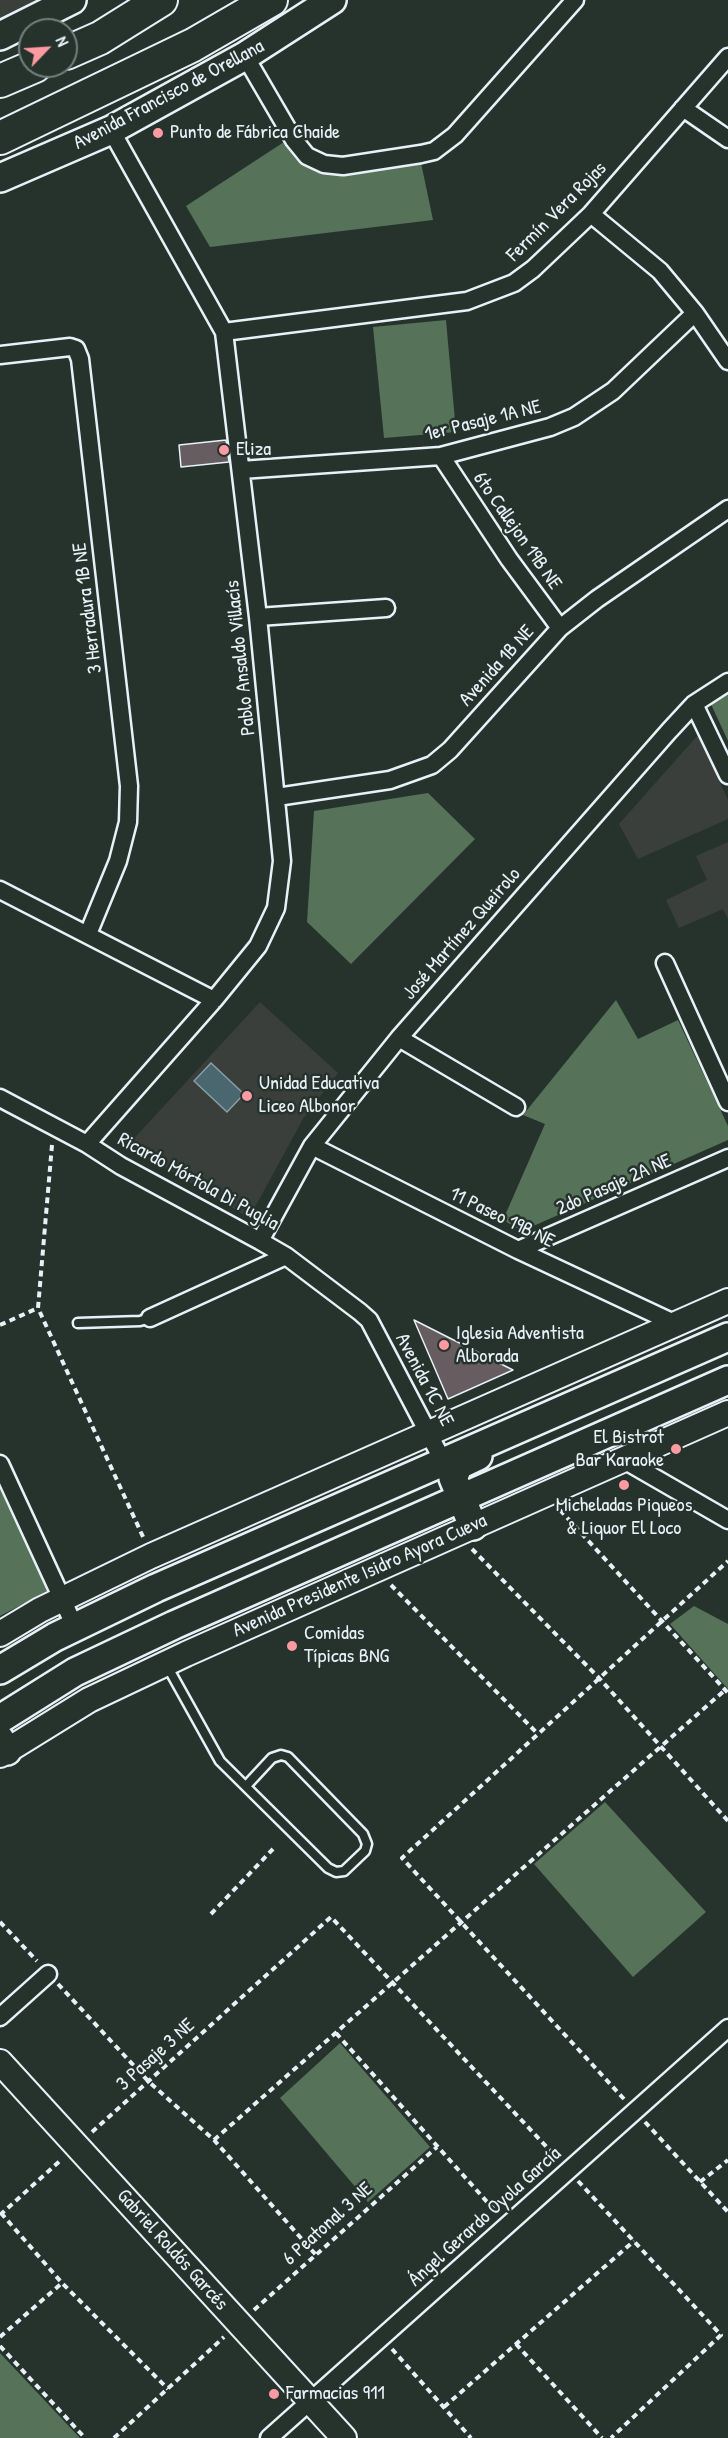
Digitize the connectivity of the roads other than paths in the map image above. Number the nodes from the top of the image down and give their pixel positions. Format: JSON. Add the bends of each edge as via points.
{"nodes":[{"id":1,"x":72,"y":0,"type":"edge"},
{"id":2,"x":161,"y":0,"type":"edge"},
{"id":3,"x":271,"y":0,"type":"edge"},
{"id":4,"x":332,"y":0,"type":"edge"},
{"id":5,"x":575,"y":0,"type":"edge"},
{"id":6,"x":0,"y":36,"type":"edge"},
{"id":7,"x":78,"y":48,"type":"edge"},
{"id":8,"x":245,"y":56,"type":"junction"},
{"id":9,"x":728,"y":57,"type":"edge"},
{"id":10,"x":18,"y":73,"type":"edge"},
{"id":11,"x":0,"y":81,"type":"edge"},
{"id":12,"x":683,"y":108,"type":"junction"},
{"id":13,"x":111,"y":130,"type":"junction"},
{"id":14,"x":0,"y":138,"type":"edge"},
{"id":15,"x":728,"y":139,"type":"edge"},
{"id":16,"x":0,"y":178,"type":"edge"},
{"id":17,"x":591,"y":214,"type":"junction"},
{"id":18,"x":695,"y":313,"type":"junction"},
{"id":19,"x":224,"y":332,"type":"junction"},
{"id":20,"x":0,"y":355,"type":"edge"},
{"id":21,"x":728,"y":361,"type":"edge"},
{"id":22,"x":441,"y":456,"type":"junction"},
{"id":23,"x":241,"y":470,"type":"junction"},
{"id":24,"x":728,"y":509,"type":"edge"},
{"id":25,"x":386,"y":608,"type":"dead end"},
{"id":26,"x":258,"y":617,"type":"junction"},
{"id":27,"x":560,"y":628,"type":"junction"},
{"id":28,"x":728,"y":682,"type":"edge"},
{"id":29,"x":694,"y":704,"type":"junction"},
{"id":30,"x":728,"y":775,"type":"edge"},
{"id":31,"x":277,"y":797,"type":"junction"},
{"id":32,"x":0,"y":890,"type":"edge"},
{"id":33,"x":88,"y":934,"type":"junction"},
{"id":34,"x":665,"y":963,"type":"dead end"},
{"id":35,"x":214,"y":1000,"type":"junction"},
{"id":36,"x":399,"y":1038,"type":"junction"},
{"id":37,"x":0,"y":1098,"type":"edge"},
{"id":38,"x":728,"y":1102,"type":"edge"},
{"id":39,"x":516,"y":1107,"type":"dead end"},
{"id":40,"x":87,"y":1144,"type":"junction"},
{"id":41,"x":312,"y":1146,"type":"junction"},
{"id":42,"x":728,"y":1158,"type":"edge"},
{"id":43,"x":260,"y":1241,"type":"junction"},
{"id":44,"x":518,"y":1250,"type":"junction"},
{"id":45,"x":286,"y":1256,"type":"junction"},
{"id":46,"x":728,"y":1301,"type":"edge"},
{"id":47,"x":366,"y":1317,"type":"joint"},
{"id":48,"x":150,"y":1318,"type":"joint"},
{"id":49,"x":78,"y":1323,"type":"dead end"},
{"id":50,"x":676,"y":1324,"type":"junction"},
{"id":51,"x":728,"y":1337,"type":"edge"},
{"id":52,"x":728,"y":1380,"type":"edge"},
{"id":53,"x":728,"y":1413,"type":"edge"},
{"id":54,"x":429,"y":1433,"type":"junction"},
{"id":55,"x":514,"y":1433,"type":"junction"},
{"id":56,"x":624,"y":1460,"type":"junction"},
{"id":57,"x":444,"y":1463,"type":"junction"},
{"id":58,"x":0,"y":1464,"type":"edge"},
{"id":59,"x":460,"y":1498,"type":"junction"},
{"id":60,"x":728,"y":1520,"type":"edge"},
{"id":61,"x":465,"y":1530,"type":"junction"},
{"id":62,"x":61,"y":1600,"type":"junction"},
{"id":63,"x":75,"y":1627,"type":"junction"},
{"id":64,"x":0,"y":1635,"type":"edge"},
{"id":65,"x":166,"y":1663,"type":"junction"},
{"id":66,"x":0,"y":1671,"type":"edge"},
{"id":67,"x":0,"y":1719,"type":"edge"},
{"id":68,"x":2,"y":1748,"type":"edge"},
{"id":69,"x":246,"y":1786,"type":"junction"},
{"id":70,"x":48,"y":1974,"type":"road end"},
{"id":71,"x":0,"y":2017,"type":"edge"},
{"id":72,"x":728,"y":2028,"type":"edge"},
{"id":73,"x":0,"y":2062,"type":"edge"},
{"id":74,"x":310,"y":2401,"type":"junction"},
{"id":75,"x":269,"y":2438,"type":"edge"},
{"id":76,"x":344,"y":2438,"type":"edge"}],
"edges":[{"from":1,"to":6,"type":"main road"},
{"from":2,"to":7,"type":"highway"},
{"from":3,"to":14,"type":"highway","name":"Avenida Francisco de Orellana","via":[[193,45]]},
{"from":4,"to":8,"type":"main road","name":"Avenida Francisco de Orellana"},
{"from":5,"to":8,"type":"street","via":[[455,135],[434,151],[421,154],[343,166],[324,164],[307,156]]},
{"from":8,"to":13,"type":"main road","name":"Avenida Francisco de Orellana"},
{"from":9,"to":12,"type":"street","name":"Fermín Vera Rojas"},
{"from":10,"to":11,"type":"highway"},
{"from":12,"to":15,"type":"street"},
{"from":12,"to":17,"type":"street","name":"Fermín Vera Rojas"},
{"from":13,"to":16,"type":"main road","name":"Avenida Francisco de Orellana"},
{"from":13,"to":19,"type":"street","name":"Pablo Ansaldo Villacís"},
{"from":17,"to":18,"type":"street","via":[[660,271]]},
{"from":17,"to":19,"type":"street","name":"Fermín Vera Rojas","via":[[533,269],[490,294],[467,301]]},
{"from":18,"to":21,"type":"street"},
{"from":18,"to":22,"type":"street","name":"1er Pasaje 1A NE","via":[[612,391],[574,417]]},
{"from":19,"to":23,"type":"street","name":"Pablo Ansaldo Villacís"},
{"from":20,"to":33,"type":"street","name":"3 Herradura 1B NE","via":[[70,347],[76,349],[80,359],[129,786],[128,822],[118,861]]},
{"from":22,"to":23,"type":"street","name":"1er Pasaje 1A NE"},
{"from":22,"to":27,"type":"street","name":"6to Callejon 19B NE"},
{"from":23,"to":26,"type":"street","name":"Pablo Ansaldo Villacís"},
{"from":24,"to":27,"type":"street","name":"Avenida 1B NE"},
{"from":25,"to":26,"type":"street"},
{"from":26,"to":31,"type":"street","name":"Pablo Ansaldo Villacís"},
{"from":27,"to":31,"type":"street","name":"Avenida 1B NE","via":[[432,765],[390,780]]},
{"from":28,"to":29,"type":"street","name":"José Martínez Queirolo"},
{"from":29,"to":30,"type":"street"},
{"from":29,"to":36,"type":"street","name":"José Martínez Queirolo"},
{"from":31,"to":35,"type":"street","name":"Pablo Ansaldo Villacís","via":[[282,861],[276,908],[258,946]]},
{"from":32,"to":33,"type":"street"},
{"from":33,"to":35,"type":"street"},
{"from":34,"to":38,"type":"street"},
{"from":35,"to":40,"type":"street","name":"Pablo Ansaldo Villacís"},
{"from":36,"to":39,"type":"street"},
{"from":36,"to":41,"type":"street","name":"José Martínez Queirolo"},
{"from":37,"to":40,"type":"street","name":"Ricardo Mórtola Di Puglia"},
{"from":40,"to":43,"type":"street","name":"Ricardo Mórtola Di Puglia"},
{"from":41,"to":43,"type":"street","name":"José Martínez Queirolo"},
{"from":41,"to":44,"type":"street","name":"11 Paseo 19B NE"},
{"from":42,"to":44,"type":"street","name":"2do Pasaje 2A NE"},
{"from":43,"to":45,"type":"street","name":"Ricardo Mórtola Di Puglia"},
{"from":44,"to":50,"type":"street","name":"11 Paseo 19B NE"},
{"from":45,"to":47,"type":"street","name":"Ricardo Mórtola Di Puglia"},
{"from":45,"to":48,"type":"street"},
{"from":46,"to":50,"type":"main road"},
{"from":47,"to":54,"type":"street","name":"Avenida 1C NE"},
{"from":48,"to":49,"type":"lane","via":[[140,1322]]},
{"from":50,"to":54,"type":"main road"},
{"from":51,"to":55,"type":"main road"},
{"from":52,"to":59,"type":"main road","name":"Avenida Presidente Isidro Ayora Cueva"},
{"from":53,"to":56,"type":"main road","name":"Avenida Presidente Isidro Ayora Cueva"},
{"from":54,"to":57,"type":"street","name":"Avenida 1C NE"},
{"from":54,"to":62,"type":"main road"},
{"from":55,"to":57,"type":"main road"},
{"from":55,"to":59,"type":"main road","via":[[504,1443],[459,1465],[453,1478]]},
{"from":56,"to":60,"type":"street"},
{"from":56,"to":61,"type":"main road","name":"Avenida Presidente Isidro Ayora Cueva"},
{"from":57,"to":63,"type":"main road"},
{"from":58,"to":62,"type":"street"},
{"from":59,"to":61,"type":"main road"},
{"from":59,"to":67,"type":"main road","name":"Avenida Presidente Isidro Ayora Cueva","via":[[75,1672]]},
{"from":61,"to":65,"type":"main road","name":"Avenida Presidente Isidro Ayora Cueva"},
{"from":62,"to":63,"type":"street"},
{"from":62,"to":64,"type":"main road"},
{"from":63,"to":66,"type":"main road"},
{"from":65,"to":68,"type":"main road","name":"Avenida Presidente Isidro Ayora Cueva"},
{"from":65,"to":69,"type":"lane","via":[[220,1761]]},
{"from":69,"to":69,"type":"lane","via":[[272,1758],[288,1757],[363,1834],[365,1851],[344,1871],[328,1868]]},
{"from":70,"to":71,"type":"street"},
{"from":72,"to":74,"type":"street","name":"Ángel Gerardo Oyola García"},
{"from":73,"to":74,"type":"main road","name":"Gabriel Roldós Garcés"},
{"from":74,"to":75,"type":"street","name":"Ángel Gerardo Oyola García"},
{"from":74,"to":76,"type":"main road","name":"Gabriel Roldós Garcés"}]}
